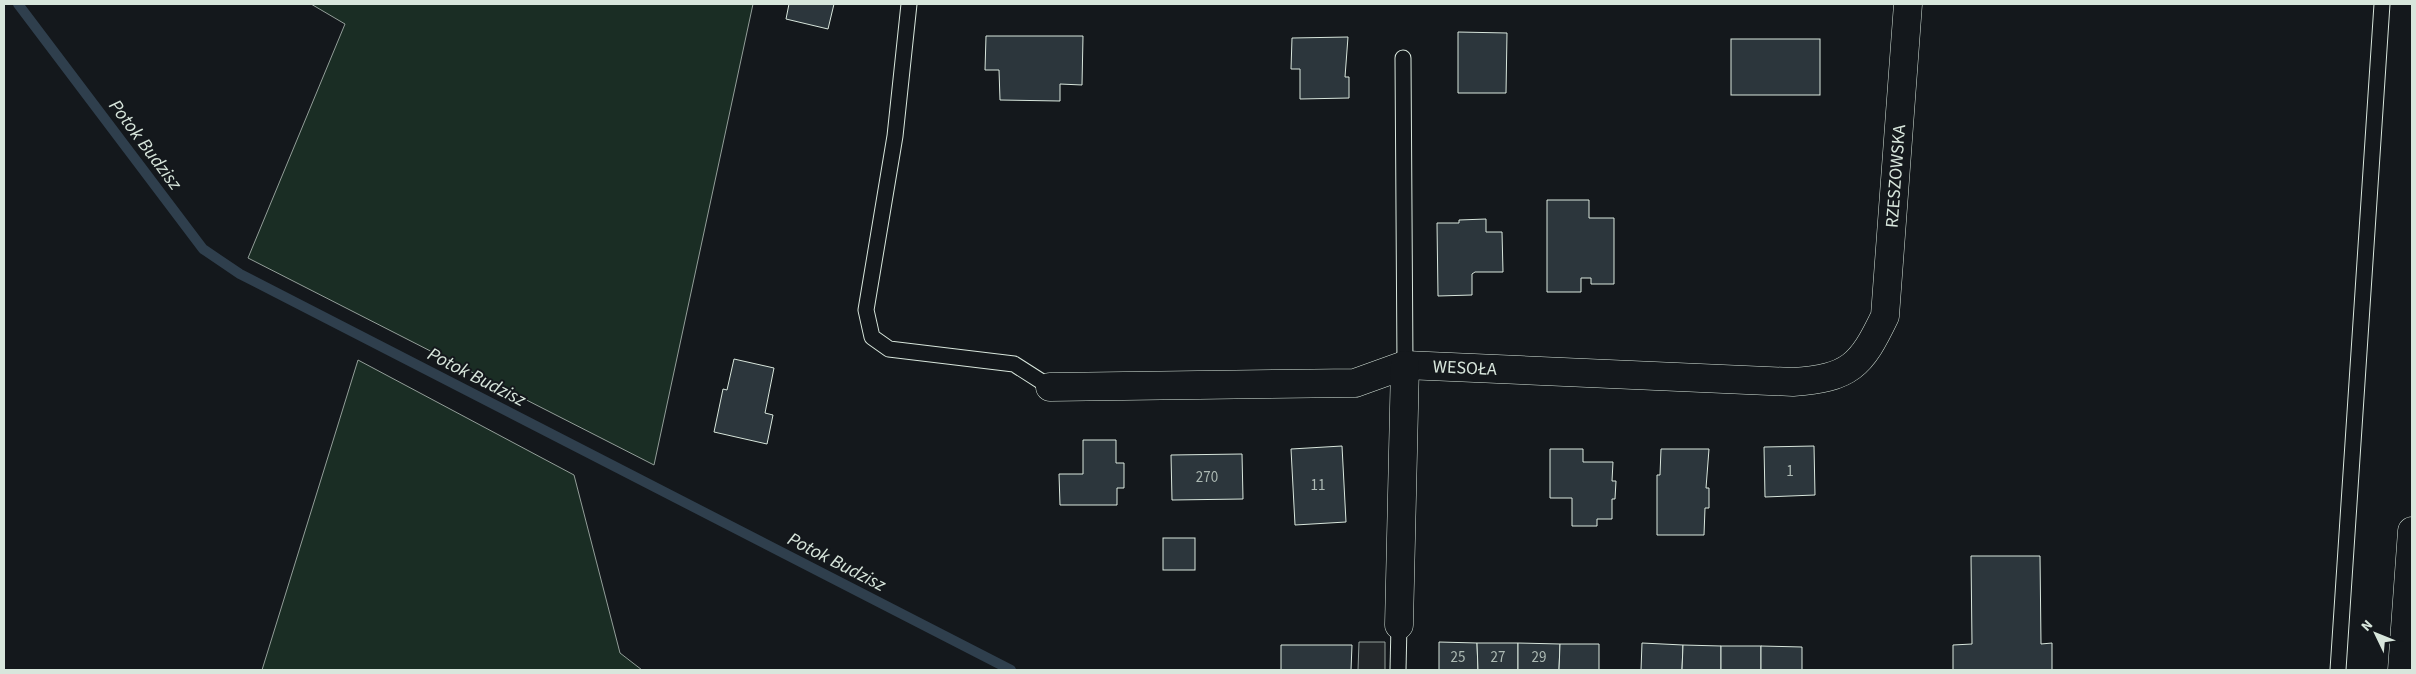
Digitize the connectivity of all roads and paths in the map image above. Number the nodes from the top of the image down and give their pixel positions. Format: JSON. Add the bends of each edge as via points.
{"nodes":[{"id":1,"x":909,"y":4,"type":"edge"},
{"id":2,"x":1908,"y":4,"type":"edge"},
{"id":3,"x":2382,"y":4,"type":"edge"},
{"id":4,"x":1403,"y":58,"type":"dead end"},
{"id":5,"x":1871,"y":347,"type":"joint"},
{"id":6,"x":1405,"y":365,"type":"junction"},
{"id":7,"x":1050,"y":388,"type":"joint"},
{"id":8,"x":2412,"y":531,"type":"edge"},
{"id":9,"x":1399,"y":625,"type":"joint"},
{"id":10,"x":1398,"y":670,"type":"edge"},
{"id":11,"x":2338,"y":670,"type":"edge"},
{"id":12,"x":2402,"y":670,"type":"edge"}],
"edges":[{"from":1,"to":7,"type":"lane","via":[[895,136],[866,310],[872,337],[889,349],[1014,364]]},
{"from":2,"to":5,"type":"street","name":"RZESZOWSKA","via":[[1886,316]]},
{"from":3,"to":11,"type":"lane"},
{"from":4,"to":6,"type":"lane"},
{"from":5,"to":6,"type":"street","name":"WESOŁA","via":[[1850,369],[1824,380],[1793,382]]},
{"from":6,"to":7,"type":"street","name":"WESOŁA","via":[[1355,383]]},
{"from":6,"to":9,"type":"street"},
{"from":8,"to":12,"type":"street"},
{"from":9,"to":10,"type":"lane"}]}
